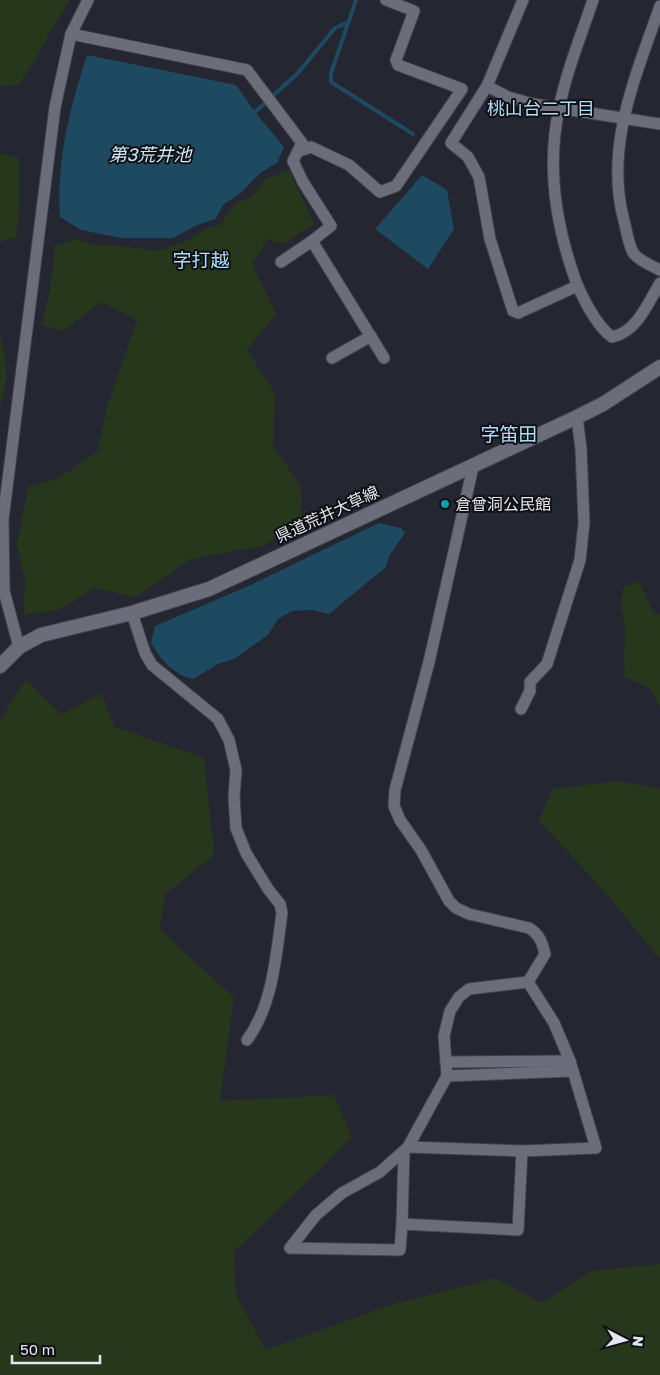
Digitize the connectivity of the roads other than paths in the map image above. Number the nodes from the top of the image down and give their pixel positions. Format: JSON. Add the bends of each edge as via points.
{"nodes":[{"id":1,"x":88,"y":0,"type":"edge"},
{"id":2,"x":386,"y":0,"type":"edge"},
{"id":3,"x":523,"y":0,"type":"edge"},
{"id":4,"x":594,"y":0,"type":"edge"},
{"id":5,"x":416,"y":5,"type":"edge"},
{"id":6,"x":660,"y":6,"type":"edge"},
{"id":7,"x":71,"y":34,"type":"junction"},
{"id":8,"x":487,"y":86,"type":"junction"},
{"id":9,"x":558,"y":109,"type":"junction"},
{"id":10,"x":622,"y":118,"type":"junction"},
{"id":11,"x":660,"y":124,"type":"edge"},
{"id":12,"x":299,"y":152,"type":"junction"},
{"id":13,"x":312,"y":241,"type":"junction"},
{"id":14,"x":281,"y":262,"type":"dead end"},
{"id":15,"x":660,"y":270,"type":"edge"},
{"id":16,"x":660,"y":283,"type":"edge"},
{"id":17,"x":577,"y":286,"type":"junction"},
{"id":18,"x":371,"y":336,"type":"junction"},
{"id":19,"x":332,"y":358,"type":"dead end"},
{"id":20,"x":384,"y":358,"type":"dead end"},
{"id":21,"x":660,"y":367,"type":"edge"},
{"id":22,"x":577,"y":417,"type":"junction"},
{"id":23,"x":473,"y":467,"type":"junction"},
{"id":24,"x":132,"y":613,"type":"junction"},
{"id":25,"x":19,"y":647,"type":"junction"},
{"id":26,"x":0,"y":666,"type":"edge"},
{"id":27,"x":521,"y":709,"type":"dead end"},
{"id":28,"x":528,"y":982,"type":"junction"},
{"id":29,"x":247,"y":1040,"type":"dead end"},
{"id":30,"x":446,"y":1062,"type":"junction"},
{"id":31,"x":572,"y":1066,"type":"junction"},
{"id":32,"x":447,"y":1076,"type":"junction"},
{"id":33,"x":406,"y":1149,"type":"junction"},
{"id":34,"x":522,"y":1151,"type":"junction"},
{"id":35,"x":402,"y":1224,"type":"junction"}],
"edges":[{"from":1,"to":7,"type":"street"},
{"from":2,"to":5,"type":"street"},
{"from":3,"to":8,"type":"street"},
{"from":4,"to":9,"type":"street"},
{"from":5,"to":12,"type":"street","via":[[396,60],[398,65],[462,89],[396,186],[380,192],[349,165],[312,147]]},
{"from":6,"to":10,"type":"street"},
{"from":7,"to":12,"type":"street","via":[[247,70],[302,143]]},
{"from":7,"to":25,"type":"street","via":[[55,107],[3,519],[4,591]]},
{"from":8,"to":9,"type":"street","via":[[508,97]]},
{"from":8,"to":17,"type":"street","via":[[451,143],[468,157],[479,176],[490,239],[513,311],[518,313]]},
{"from":9,"to":10,"type":"street"},
{"from":9,"to":17,"type":"street","via":[[554,150],[556,211],[563,246]]},
{"from":10,"to":11,"type":"street"},
{"from":10,"to":15,"type":"street","via":[[617,155],[618,199],[634,254]]},
{"from":12,"to":13,"type":"street","via":[[293,161],[331,226]]},
{"from":13,"to":14,"type":"street"},
{"from":13,"to":18,"type":"street"},
{"from":16,"to":17,"type":"street","via":[[638,321],[620,336],[612,337],[604,332]]},
{"from":18,"to":19,"type":"street"},
{"from":18,"to":20,"type":"street"},
{"from":21,"to":22,"type":"main road","name":"県道荒井大草線","via":[[604,404]]},
{"from":22,"to":23,"type":"main road","name":"県道荒井大草線"},
{"from":22,"to":27,"type":"street","via":[[584,523],[580,560],[547,664],[530,682],[530,691]]},
{"from":23,"to":24,"type":"main road","name":"県道荒井大草線","via":[[209,589]]},
{"from":23,"to":28,"type":"street","via":[[429,662],[395,790],[394,806],[456,908],[529,928],[542,940],[545,954]]},
{"from":24,"to":25,"type":"main road","name":"県道荒井大草線","via":[[67,627],[41,635]]},
{"from":24,"to":29,"type":"street","via":[[152,665],[218,719],[229,740],[236,770],[236,828],[246,853],[280,904],[282,913],[264,1009]]},
{"from":25,"to":26,"type":"main road","name":"県道荒井大草線"},
{"from":28,"to":30,"type":"street","via":[[469,989],[459,997],[450,1011],[444,1036]]},
{"from":28,"to":31,"type":"street","via":[[554,1024]]},
{"from":30,"to":31,"type":"street"},
{"from":30,"to":32,"type":"street"},
{"from":31,"to":32,"type":"street"},
{"from":31,"to":34,"type":"street","via":[[596,1148]]},
{"from":32,"to":33,"type":"street"},
{"from":33,"to":34,"type":"street"},
{"from":33,"to":35,"type":"street"},
{"from":33,"to":35,"type":"street","via":[[380,1172],[342,1193],[316,1215],[290,1248],[400,1250]]},
{"from":34,"to":35,"type":"street","via":[[518,1230]]}]}
